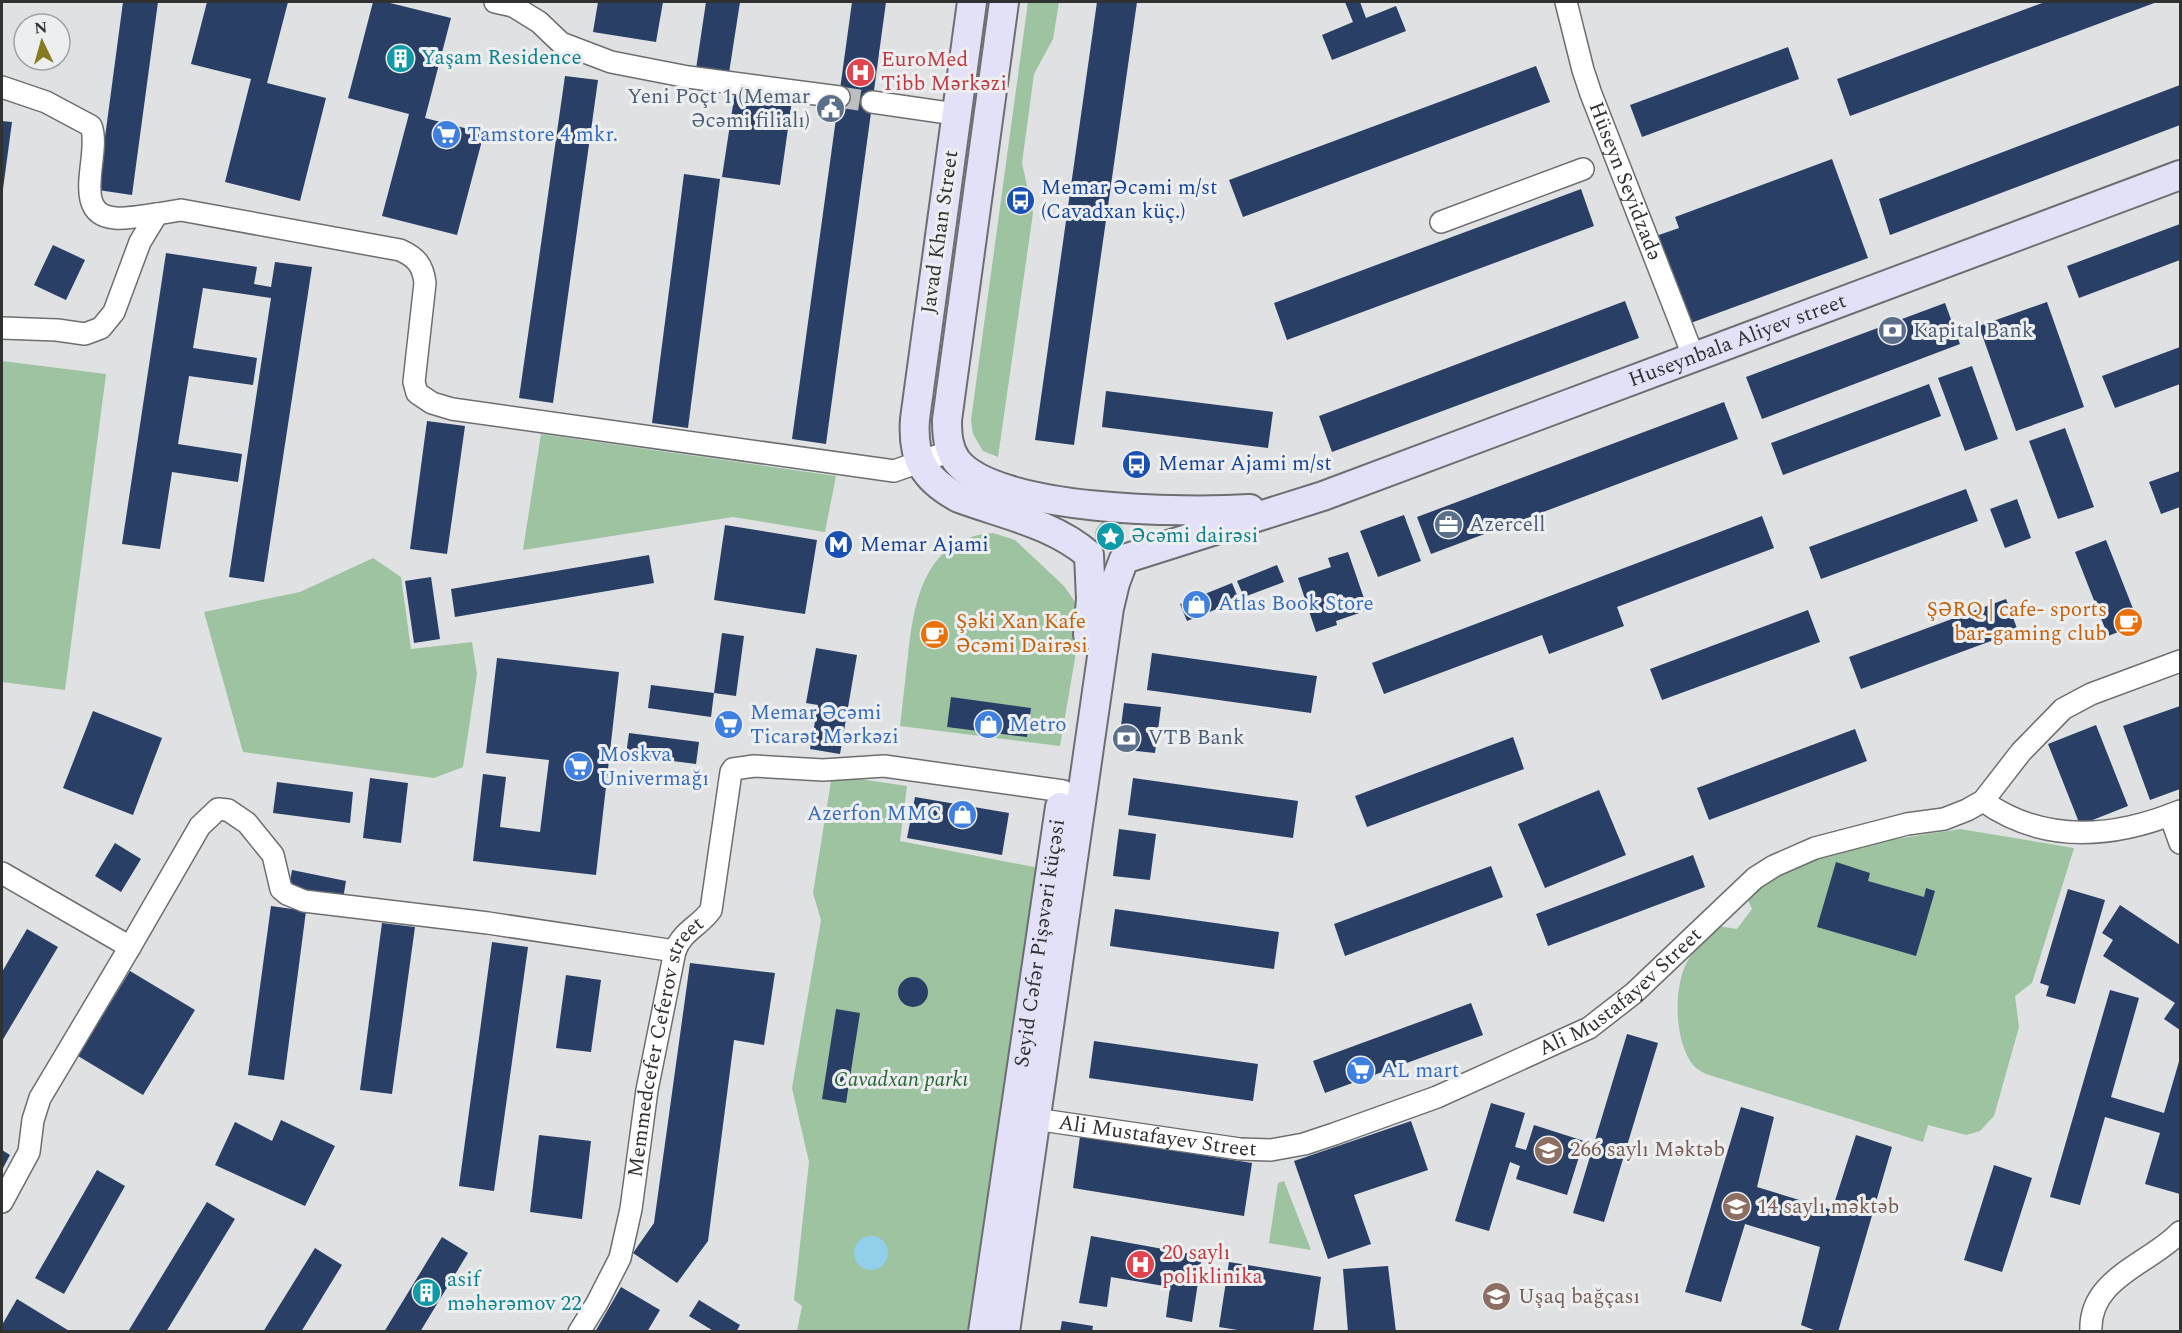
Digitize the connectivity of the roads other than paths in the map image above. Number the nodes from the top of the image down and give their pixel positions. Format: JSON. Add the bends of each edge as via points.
{"nodes":[{"id":1,"x":495,"y":2,"type":"edge"},
{"id":2,"x":972,"y":2,"type":"edge"},
{"id":3,"x":1004,"y":2,"type":"edge"},
{"id":4,"x":1566,"y":2,"type":"edge"},
{"id":5,"x":2,"y":87,"type":"edge"},
{"id":6,"x":839,"y":97,"type":"tunnel mouth"},
{"id":7,"x":872,"y":102,"type":"tunnel mouth"},
{"id":8,"x":955,"y":114,"type":"junction"},
{"id":9,"x":1583,"y":169,"type":"dead end"},
{"id":10,"x":2181,"y":175,"type":"edge"},
{"id":11,"x":157,"y":214,"type":"junction"},
{"id":12,"x":1441,"y":222,"type":"dead end"},
{"id":13,"x":2,"y":328,"type":"edge"},
{"id":14,"x":1695,"y":358,"type":"junction"},
{"id":15,"x":951,"y":451,"type":"junction"},
{"id":16,"x":920,"y":463,"type":"junction"},
{"id":17,"x":1294,"y":506,"type":"junction"},
{"id":18,"x":1116,"y":508,"type":"junction"},
{"id":19,"x":1089,"y":555,"type":"junction"},
{"id":20,"x":1124,"y":559,"type":"junction"},
{"id":21,"x":2181,"y":661,"type":"edge"},
{"id":22,"x":1063,"y":791,"type":"junction"},
{"id":23,"x":1983,"y":801,"type":"junction"},
{"id":24,"x":2175,"y":813,"type":"edge"},
{"id":25,"x":2181,"y":843,"type":"edge"},
{"id":26,"x":2,"y":873,"type":"edge"},
{"id":27,"x":130,"y":947,"type":"junction"},
{"id":28,"x":675,"y":951,"type":"junction"},
{"id":29,"x":1025,"y":1118,"type":"junction"},
{"id":30,"x":2,"y":1202,"type":"edge"},
{"id":31,"x":2181,"y":1232,"type":"edge"},
{"id":32,"x":579,"y":1332,"type":"edge"},
{"id":33,"x":983,"y":1332,"type":"edge"},
{"id":34,"x":1005,"y":1332,"type":"edge"},
{"id":35,"x":2091,"y":1332,"type":"edge"}],
"edges":[{"from":1,"to":6,"type":"street","via":[[513,6],[540,22],[561,43],[611,62],[688,77]]},
{"from":2,"to":8,"type":"street","name":"Javad Khan Street"},
{"from":3,"to":15,"type":"street","name":"Javad Khan Street","via":[[947,420]]},
{"from":4,"to":14,"type":"street","name":"Hüseyn Seyidzadə","via":[[1591,94]]},
{"from":5,"to":11,"type":"street","via":[[46,102],[91,126],[95,141],[89,191],[97,210],[116,218]]},
{"from":7,"to":8,"type":"street"},
{"from":8,"to":16,"type":"street","name":"Javad Khan Street","via":[[915,419]]},
{"from":9,"to":12,"type":"street"},
{"from":10,"to":14,"type":"street","name":"Huseynbala Aliyev street"},
{"from":11,"to":13,"type":"street","via":[[140,242],[114,312],[100,328],[85,334]]},
{"from":11,"to":16,"type":"street","via":[[181,210],[411,255],[424,271],[414,382],[417,393],[432,403],[506,417],[894,471]]},
{"from":14,"to":17,"type":"street","name":"Huseynbala Aliyev street"},
{"from":15,"to":16,"type":"street"},
{"from":15,"to":18,"type":"street","via":[[966,469],[998,486],[1059,501]]},
{"from":16,"to":19,"type":"street","via":[[931,479],[959,498],[1051,531]]},
{"from":17,"to":18,"type":"street","via":[[1211,511]]},
{"from":17,"to":20,"type":"street"},
{"from":18,"to":19,"type":"street","via":[[1098,510],[1085,521],[1082,539]]},
{"from":18,"to":20,"type":"street","via":[[1136,526],[1136,545]]},
{"from":19,"to":20,"type":"street","via":[[1102,562]]},
{"from":19,"to":22,"type":"street","name":"Seyid Cəfər Pişəvəri küçəsi","via":[[1089,624]]},
{"from":20,"to":29,"type":"street","name":"Seyid Cəfər Pişəvəri küçəsi","via":[[1109,608]]},
{"from":21,"to":23,"type":"street","via":[[2091,694],[2062,709]]},
{"from":22,"to":28,"type":"street","name":"Memmedcefer Cefеrov street","via":[[884,766],[733,769],[711,910],[690,928]]},
{"from":22,"to":29,"type":"street","name":"Seyid Cəfər Pişəvəri küçəsi"},
{"from":23,"to":24,"type":"street","via":[[2021,823],[2087,833],[2122,829]]},
{"from":23,"to":29,"type":"street","name":"Ali Mustafayev Street","via":[[1944,819],[1815,848],[1773,866],[1755,878],[1634,993],[1589,1028],[1437,1096],[1304,1144],[1271,1150],[1240,1149]]},
{"from":24,"to":25,"type":"street"},
{"from":26,"to":27,"type":"street"},
{"from":27,"to":28,"type":"street","via":[[200,826],[218,809],[228,810],[247,823],[273,855],[281,889],[304,902],[488,923]]},
{"from":27,"to":30,"type":"street","via":[[40,1098],[29,1152]]},
{"from":28,"to":32,"type":"street","name":"Memmedcefer Cefеrov street","via":[[647,1090],[631,1209],[620,1258]]},
{"from":29,"to":33,"type":"street","name":"Seyid Cəfər Pişəvəri küçəsi"},
{"from":29,"to":34,"type":"street","name":"Seyid Cəfər Pişəvəri küçəsi"},
{"from":31,"to":35,"type":"street","via":[[2108,1286],[2094,1307]]}]}
